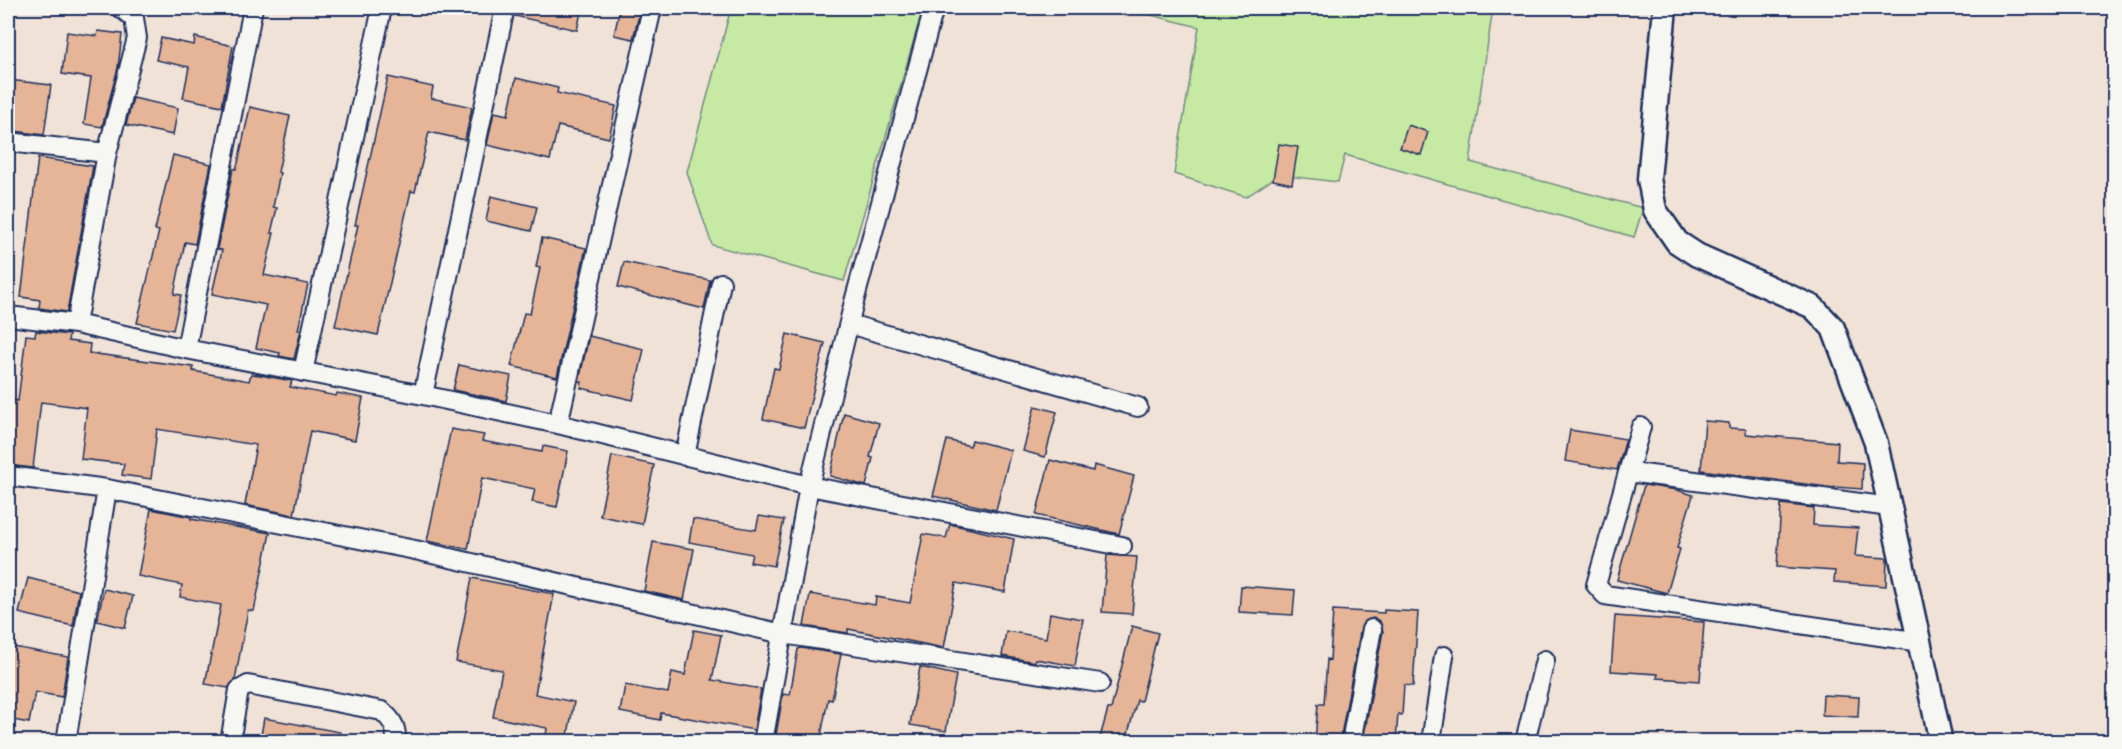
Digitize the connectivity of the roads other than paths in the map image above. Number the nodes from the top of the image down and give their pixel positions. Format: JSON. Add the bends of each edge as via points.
{"nodes":[{"id":1,"x":121,"y":8,"type":"edge"},
{"id":2,"x":253,"y":8,"type":"edge"},
{"id":3,"x":382,"y":8,"type":"edge"},
{"id":4,"x":505,"y":8,"type":"edge"},
{"id":5,"x":652,"y":8,"type":"edge"},
{"id":6,"x":934,"y":8,"type":"edge"},
{"id":7,"x":1665,"y":8,"type":"edge"},
{"id":8,"x":8,"y":142,"type":"edge"},
{"id":9,"x":107,"y":153,"type":"junction"},
{"id":10,"x":721,"y":283,"type":"dead end"},
{"id":11,"x":8,"y":316,"type":"edge"},
{"id":12,"x":76,"y":324,"type":"junction"},
{"id":13,"x":849,"y":324,"type":"junction"},
{"id":14,"x":186,"y":349,"type":"junction"},
{"id":15,"x":303,"y":372,"type":"junction"},
{"id":16,"x":423,"y":395,"type":"junction"},
{"id":17,"x":1138,"y":407,"type":"dead end"},
{"id":18,"x":558,"y":424,"type":"junction"},
{"id":19,"x":1641,"y":427,"type":"dead end"},
{"id":20,"x":686,"y":456,"type":"junction"},
{"id":21,"x":1628,"y":471,"type":"junction"},
{"id":22,"x":8,"y":476,"type":"edge"},
{"id":23,"x":809,"y":486,"type":"junction"},
{"id":24,"x":107,"y":489,"type":"junction"},
{"id":25,"x":1890,"y":507,"type":"junction"},
{"id":26,"x":1122,"y":546,"type":"dead end"},
{"id":27,"x":1372,"y":629,"type":"dead end"},
{"id":28,"x":783,"y":634,"type":"junction"},
{"id":29,"x":1920,"y":642,"type":"junction"},
{"id":30,"x":1444,"y":656,"type":"dead end"},
{"id":31,"x":1545,"y":660,"type":"dead end"},
{"id":32,"x":1100,"y":683,"type":"dead end"},
{"id":33,"x":66,"y":741,"type":"edge"},
{"id":34,"x":230,"y":741,"type":"edge"},
{"id":35,"x":396,"y":741,"type":"edge"},
{"id":36,"x":763,"y":741,"type":"edge"},
{"id":37,"x":1351,"y":741,"type":"edge"},
{"id":38,"x":1431,"y":741,"type":"edge"},
{"id":39,"x":1525,"y":741,"type":"edge"},
{"id":40,"x":1941,"y":741,"type":"edge"}],
"edges":[{"from":1,"to":9,"type":"street","via":[[134,18],[137,38]]},
{"from":2,"to":14,"type":"street"},
{"from":3,"to":15,"type":"street"},
{"from":4,"to":16,"type":"street"},
{"from":5,"to":18,"type":"street"},
{"from":6,"to":13,"type":"street"},
{"from":7,"to":25,"type":"street","via":[[1648,179],[1655,210],[1677,242],[1697,255],[1813,307],[1833,328],[1876,443]]},
{"from":8,"to":9,"type":"street"},
{"from":9,"to":12,"type":"street"},
{"from":10,"to":20,"type":"street"},
{"from":11,"to":12,"type":"street"},
{"from":12,"to":14,"type":"street"},
{"from":13,"to":17,"type":"street"},
{"from":13,"to":23,"type":"street"},
{"from":14,"to":15,"type":"street"},
{"from":15,"to":16,"type":"street"},
{"from":16,"to":18,"type":"street"},
{"from":18,"to":20,"type":"street"},
{"from":19,"to":21,"type":"street"},
{"from":20,"to":23,"type":"street"},
{"from":21,"to":25,"type":"street"},
{"from":21,"to":29,"type":"street","via":[[1596,585],[1605,595]]},
{"from":22,"to":24,"type":"street"},
{"from":23,"to":26,"type":"street"},
{"from":23,"to":28,"type":"street"},
{"from":24,"to":28,"type":"street","via":[[415,550]]},
{"from":24,"to":33,"type":"street"},
{"from":25,"to":29,"type":"street"},
{"from":27,"to":37,"type":"street"},
{"from":28,"to":32,"type":"street"},
{"from":28,"to":36,"type":"street"},
{"from":29,"to":40,"type":"street"},
{"from":30,"to":38,"type":"street"},
{"from":31,"to":39,"type":"street"},
{"from":34,"to":35,"type":"street","via":[[239,690],[248,685],[382,711],[392,720]]}]}
